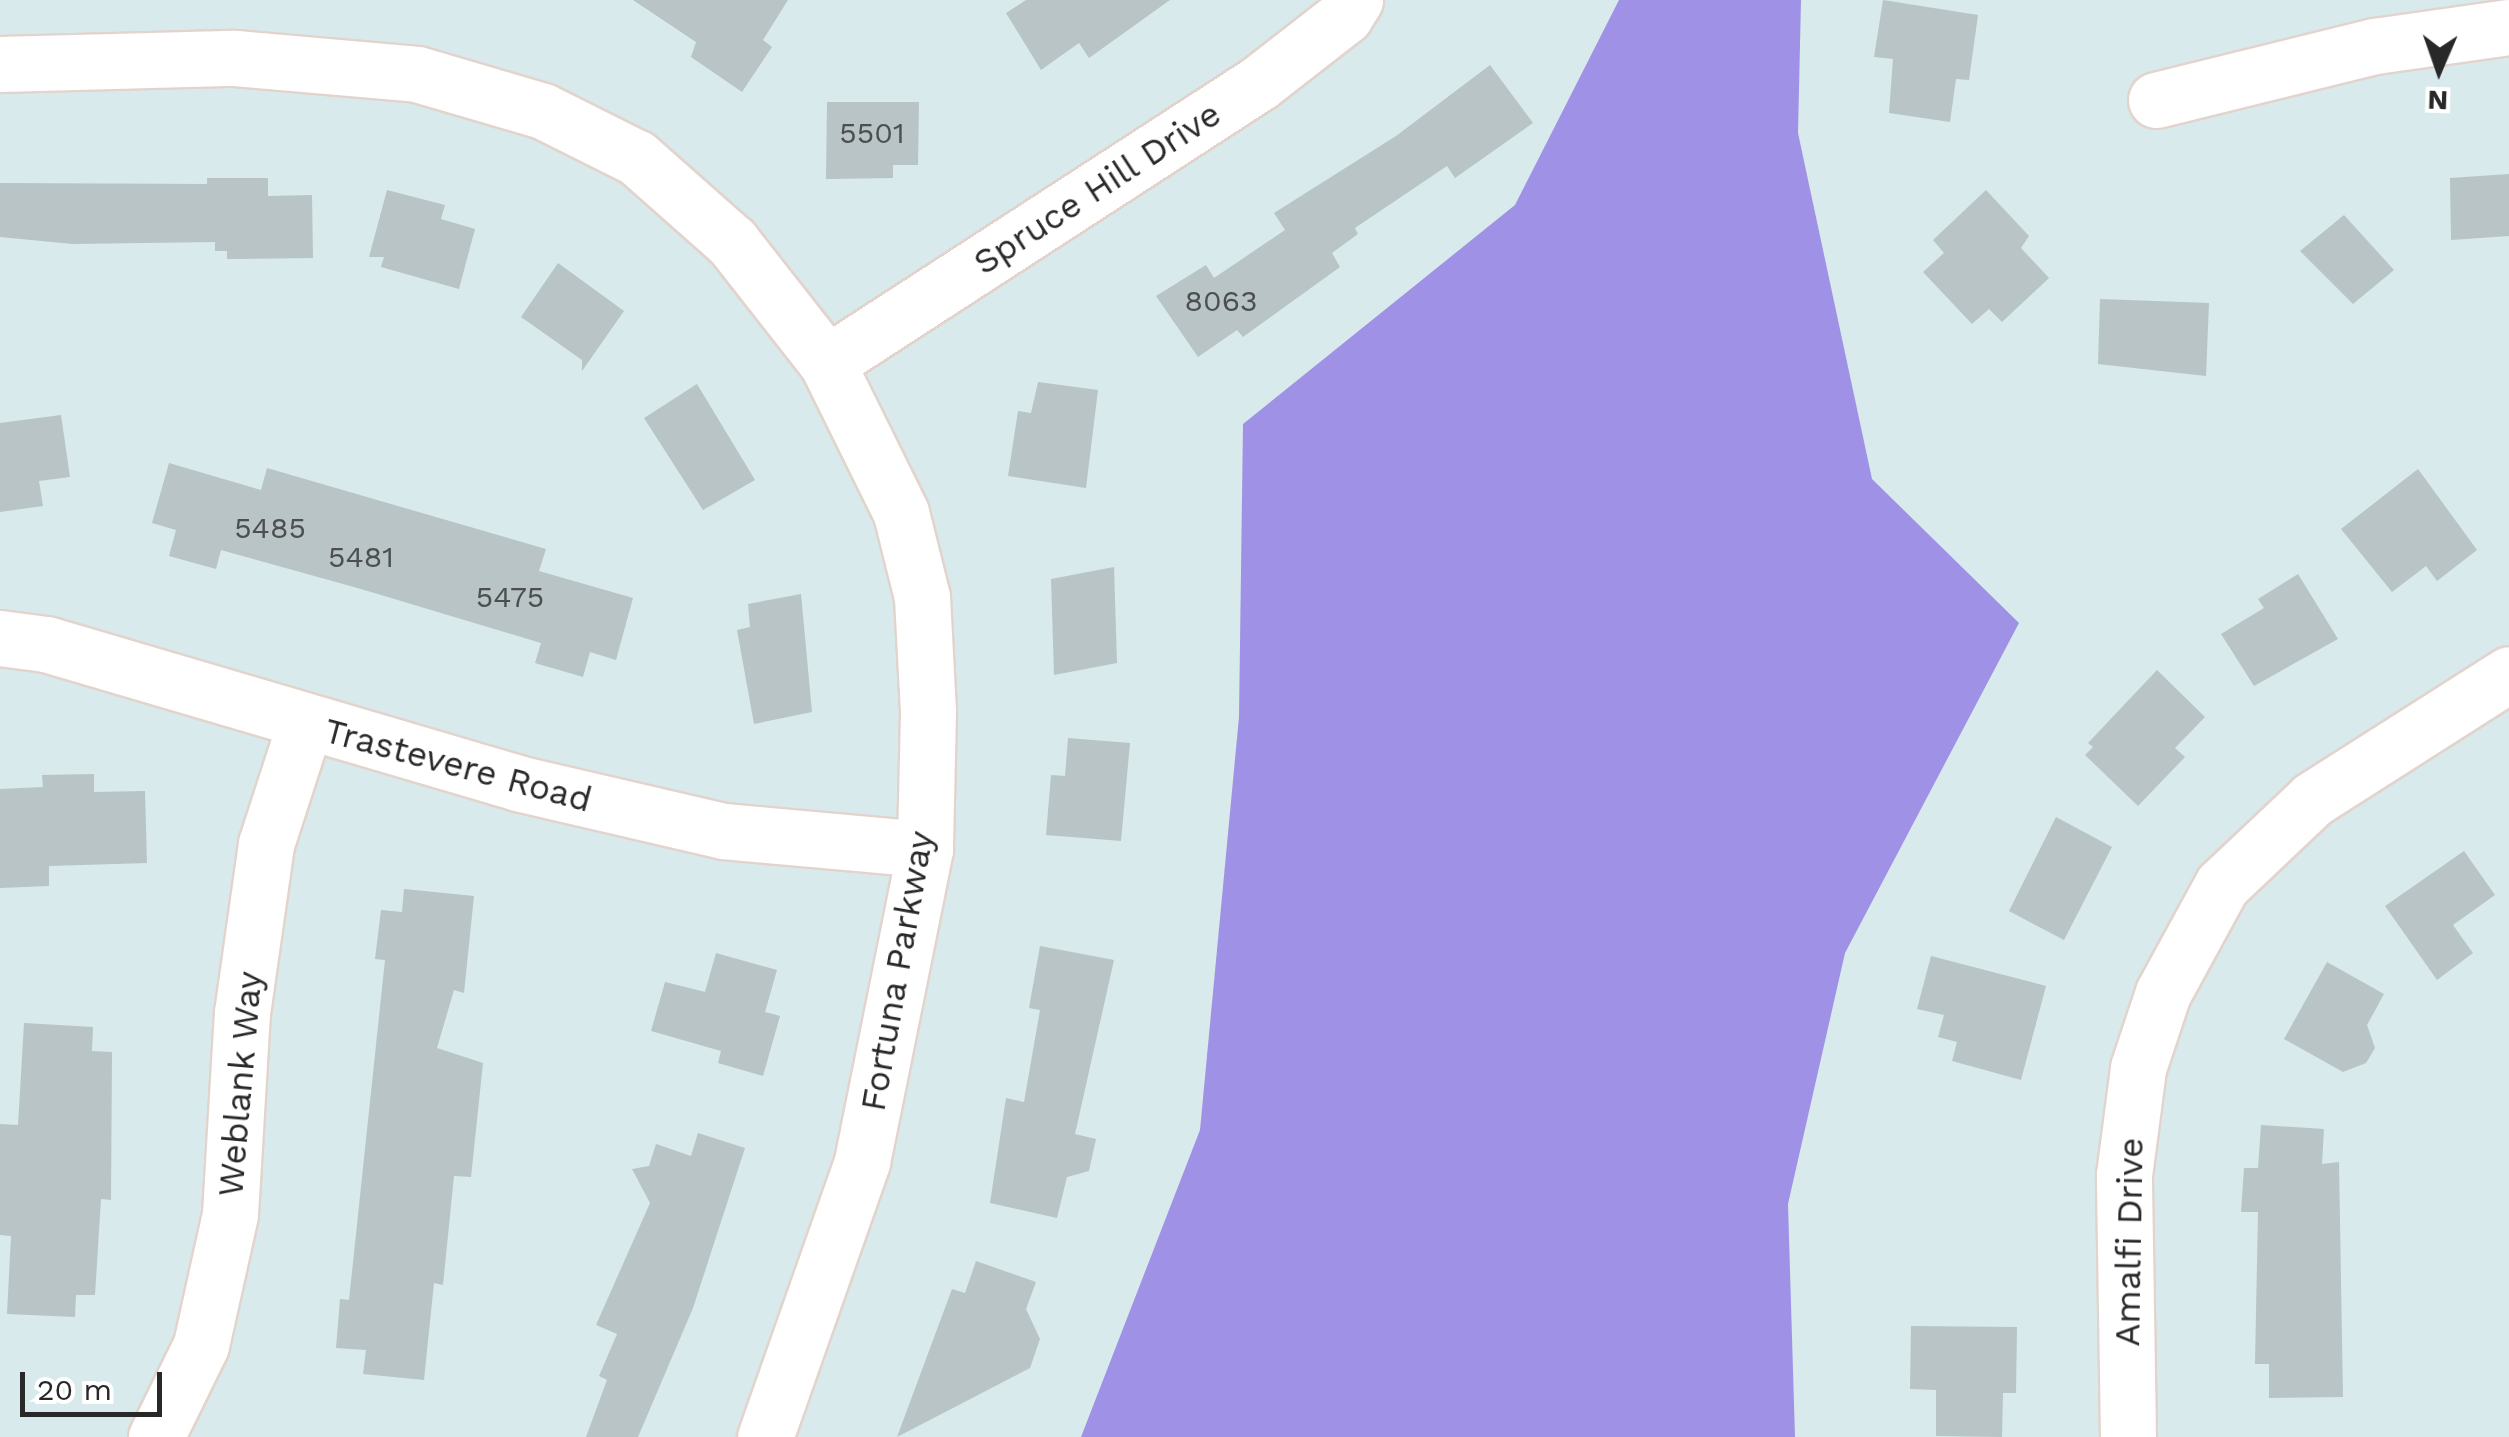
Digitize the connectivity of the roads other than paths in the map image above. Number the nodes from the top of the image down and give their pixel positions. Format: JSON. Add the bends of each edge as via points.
{"nodes":[{"id":1,"x":1354,"y":0,"type":"edge"},
{"id":2,"x":2509,"y":27,"type":"edge"},
{"id":3,"x":0,"y":64,"type":"edge"},
{"id":4,"x":2156,"y":100,"type":"dead end"},
{"id":5,"x":828,"y":362,"type":"junction"},
{"id":6,"x":0,"y":638,"type":"edge"},
{"id":7,"x":2509,"y":674,"type":"edge"},
{"id":8,"x":305,"y":724,"type":"junction"},
{"id":9,"x":925,"y":850,"type":"junction"},
{"id":10,"x":156,"y":1437,"type":"edge"},
{"id":11,"x":764,"y":1437,"type":"edge"},
{"id":12,"x":2128,"y":1437,"type":"edge"}],
"edges":[{"from":1,"to":5,"type":"street","name":"Spruce Hill Drive","via":[[1345,16],[1259,83]]},
{"from":2,"to":4,"type":"street","via":[[2375,46]]},
{"from":3,"to":5,"type":"street","name":"Fortuna Parkway","via":[[254,60],[417,74],[543,110],[636,158],[719,230]]},
{"from":5,"to":9,"type":"street","name":"Fortuna Parkway","via":[[901,513],[922,597]]},
{"from":6,"to":8,"type":"street","name":"Trastevere Road","via":[[46,644]]},
{"from":7,"to":12,"type":"street","name":"Amalfi Drive","via":[[2313,798],[2222,885],[2163,993],[2138,1068],[2124,1175]]},
{"from":8,"to":9,"type":"street","name":"Trastevere Road","via":[[723,830]]},
{"from":8,"to":10,"type":"street","name":"Weblank Way","via":[[266,844],[242,1012],[230,1214],[202,1346]]},
{"from":9,"to":11,"type":"street","name":"Fortuna Parkway","via":[[862,1162]]}]}
